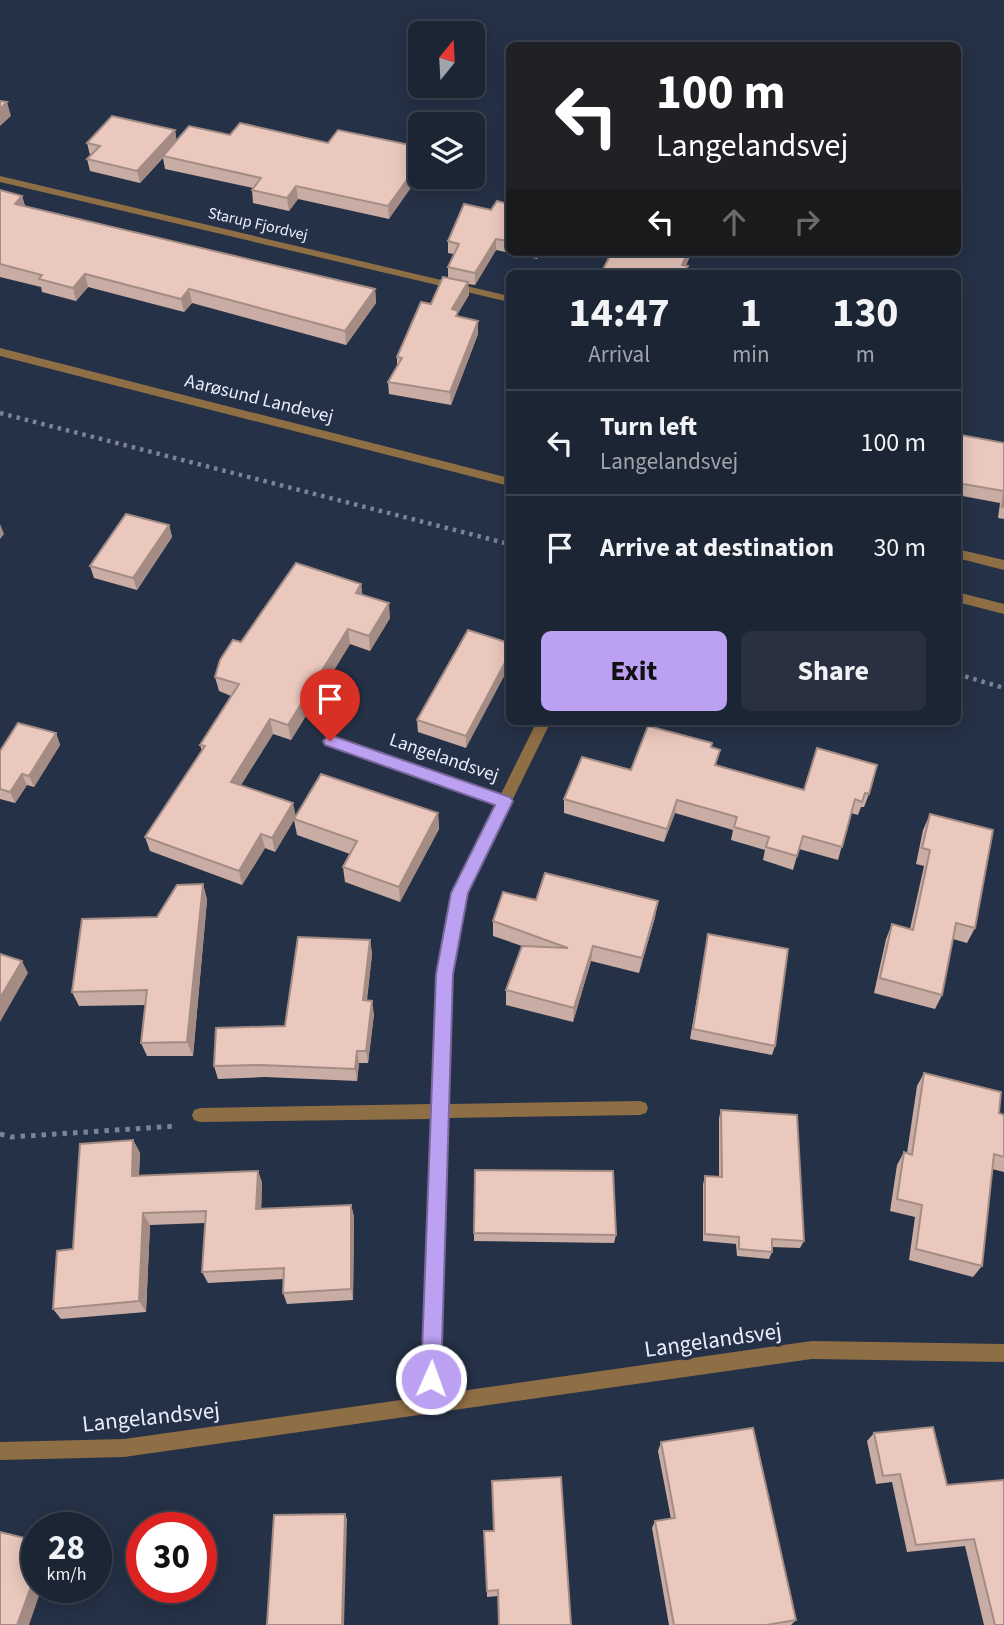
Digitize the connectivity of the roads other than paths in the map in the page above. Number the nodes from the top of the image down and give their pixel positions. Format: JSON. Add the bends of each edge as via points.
{"nodes":[{"id":1,"x":0,"y":179,"type":"edge"},
{"id":2,"x":506,"y":298,"type":"edge"},
{"id":3,"x":0,"y":352,"type":"edge"},
{"id":4,"x":506,"y":481,"type":"edge"},
{"id":5,"x":961,"y":554,"type":"edge"},
{"id":6,"x":1004,"y":565,"type":"edge"},
{"id":7,"x":961,"y":598,"type":"edge"},
{"id":8,"x":1004,"y":609,"type":"edge"},
{"id":9,"x":542,"y":725,"type":"edge"},
{"id":10,"x":330,"y":741,"type":"dead end"},
{"id":11,"x":505,"y":801,"type":"junction"},
{"id":12,"x":640,"y":1108,"type":"dead end"},
{"id":13,"x":439,"y":1111,"type":"junction"},
{"id":14,"x":200,"y":1115,"type":"road end"},
{"id":15,"x":1004,"y":1353,"type":"edge"},
{"id":16,"x":430,"y":1406,"type":"junction"},
{"id":17,"x":0,"y":1451,"type":"edge"}],
"edges":[{"from":1,"to":2,"type":"street","name":"Starup Fjordvej"},
{"from":3,"to":4,"type":"street","name":"Aarøsund Landevej"},
{"from":5,"to":6,"type":"street"},
{"from":7,"to":8,"type":"street"},
{"from":9,"to":11,"type":"street","name":"Langelandsvej"},
{"from":10,"to":11,"type":"street","name":"Langelandsvej"},
{"from":11,"to":13,"type":"street","name":"Langelandsvej","via":[[460,893],[444,974]]},
{"from":12,"to":13,"type":"street"},
{"from":13,"to":14,"type":"street"},
{"from":13,"to":16,"type":"street","name":"Langelandsvej"},
{"from":15,"to":16,"type":"street","name":"Langelandsvej","via":[[813,1350]]},
{"from":16,"to":17,"type":"street","name":"Langelandsvej","via":[[124,1448]]}]}
